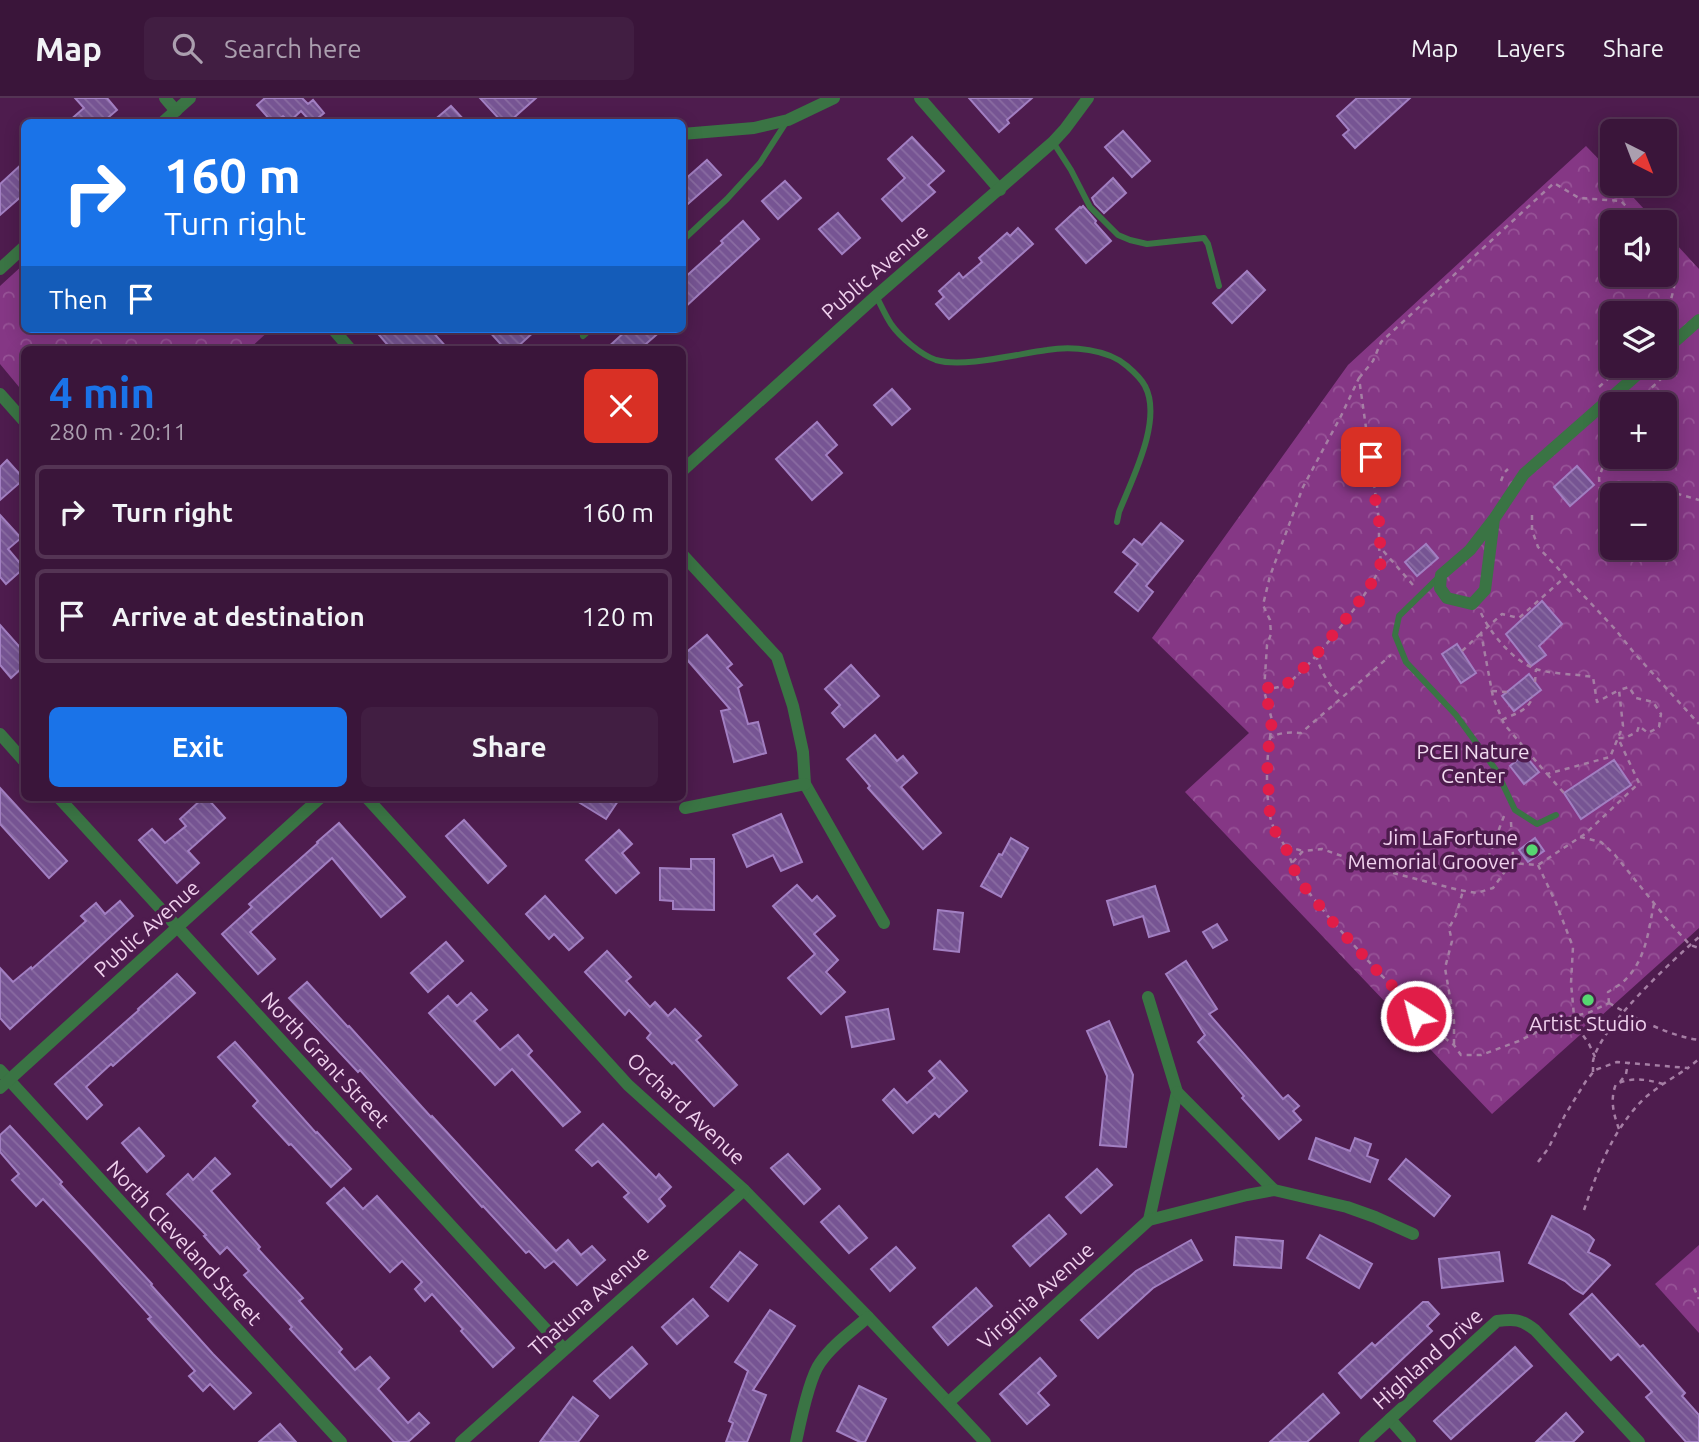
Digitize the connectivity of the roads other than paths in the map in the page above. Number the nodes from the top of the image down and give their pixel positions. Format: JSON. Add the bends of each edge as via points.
{"nodes":[{"id":1,"x":164,"y":98,"type":"edge"},
{"id":2,"x":190,"y":98,"type":"edge"},
{"id":3,"x":834,"y":98,"type":"edge"},
{"id":4,"x":919,"y":98,"type":"edge"},
{"id":5,"x":1088,"y":98,"type":"edge"},
{"id":6,"x":176,"y":111,"type":"junction"},
{"id":7,"x":167,"y":119,"type":"edge"},
{"id":8,"x":788,"y":120,"type":"junction"},
{"id":9,"x":686,"y":134,"type":"edge"},
{"id":10,"x":1053,"y":142,"type":"junction"},
{"id":11,"x":1000,"y":190,"type":"junction"},
{"id":12,"x":686,"y":238,"type":"edge"},
{"id":13,"x":21,"y":250,"type":"edge"},
{"id":14,"x":0,"y":269,"type":"edge"},
{"id":15,"x":1219,"y":286,"type":"dead end"},
{"id":16,"x":876,"y":296,"type":"junction"},
{"id":17,"x":1699,"y":320,"type":"edge"},
{"id":18,"x":586,"y":333,"type":"edge"},
{"id":19,"x":583,"y":336,"type":"dead end"},
{"id":20,"x":1677,"y":339,"type":"edge"},
{"id":21,"x":1633,"y":378,"type":"edge"},
{"id":22,"x":0,"y":394,"type":"edge"},
{"id":23,"x":21,"y":418,"type":"edge"},
{"id":24,"x":686,"y":467,"type":"edge"},
{"id":25,"x":1494,"y":519,"type":"junction"},
{"id":26,"x":1117,"y":523,"type":"dead end"},
{"id":27,"x":686,"y":558,"type":"edge"},
{"id":28,"x":1441,"y":575,"type":"junction"},
{"id":29,"x":0,"y":734,"type":"edge"},
{"id":30,"x":21,"y":758,"type":"edge"},
{"id":31,"x":805,"y":784,"type":"junction"},
{"id":32,"x":62,"y":801,"type":"edge"},
{"id":33,"x":317,"y":801,"type":"edge"},
{"id":34,"x":370,"y":801,"type":"edge"},
{"id":35,"x":685,"y":808,"type":"dead end"},
{"id":36,"x":1556,"y":815,"type":"dead end"},
{"id":37,"x":884,"y":923,"type":"dead end"},
{"id":38,"x":177,"y":927,"type":"junction"},
{"id":39,"x":1148,"y":997,"type":"dead end"},
{"id":40,"x":0,"y":1070,"type":"edge"},
{"id":41,"x":5,"y":1084,"type":"edge"},
{"id":42,"x":1177,"y":1092,"type":"junction"},
{"id":43,"x":744,"y":1190,"type":"junction"},
{"id":44,"x":1274,"y":1190,"type":"junction"},
{"id":45,"x":1149,"y":1220,"type":"junction"},
{"id":46,"x":1413,"y":1234,"type":"dead end"},
{"id":47,"x":868,"y":1317,"type":"junction"},
{"id":48,"x":564,"y":1349,"type":"junction"},
{"id":49,"x":949,"y":1402,"type":"junction"},
{"id":50,"x":1390,"y":1419,"type":"junction"},
{"id":51,"x":341,"y":1442,"type":"edge"},
{"id":52,"x":461,"y":1442,"type":"edge"},
{"id":53,"x":796,"y":1442,"type":"edge"},
{"id":54,"x":985,"y":1442,"type":"edge"},
{"id":55,"x":1365,"y":1442,"type":"edge"},
{"id":56,"x":1410,"y":1442,"type":"edge"},
{"id":57,"x":1639,"y":1442,"type":"edge"}],
"edges":[{"from":1,"to":6,"type":"street"},
{"from":2,"to":6,"type":"street"},
{"from":3,"to":8,"type":"street"},
{"from":4,"to":11,"type":"street"},
{"from":5,"to":10,"type":"street","name":"Public Avenue"},
{"from":6,"to":7,"type":"street"},
{"from":8,"to":9,"type":"street"},
{"from":8,"to":12,"type":"lane","via":[[760,163]]},
{"from":10,"to":11,"type":"street","name":"Public Avenue"},
{"from":10,"to":15,"type":"lane","via":[[1090,207],[1118,235],[1147,244],[1204,238]]},
{"from":11,"to":16,"type":"street","name":"Public Avenue"},
{"from":13,"to":14,"type":"street"},
{"from":16,"to":24,"type":"street","name":"Public Avenue"},
{"from":16,"to":26,"type":"lane","via":[[892,326],[920,353],[935,359],[951,363],[1050,349],[1093,350],[1121,360],[1147,387],[1150,404],[1146,444]]},
{"from":17,"to":20,"type":"street"},
{"from":18,"to":19,"type":"lane"},
{"from":21,"to":25,"type":"street","via":[[1524,474]]},
{"from":22,"to":23,"type":"street"},
{"from":25,"to":28,"type":"street","via":[[1470,550]]},
{"from":25,"to":28,"type":"street","via":[[1485,590],[1475,601],[1447,598],[1440,588]]},
{"from":27,"to":31,"type":"street","via":[[777,657],[793,706]]},
{"from":28,"to":36,"type":"lane","via":[[1399,616],[1395,635],[1406,662],[1456,715],[1496,770],[1516,810],[1537,824]]},
{"from":29,"to":30,"type":"street"},
{"from":31,"to":35,"type":"street"},
{"from":31,"to":37,"type":"street"},
{"from":32,"to":38,"type":"street","name":"North Grant Street"},
{"from":33,"to":38,"type":"street","name":"Public Avenue"},
{"from":34,"to":43,"type":"street","name":"Orchard Avenue","via":[[628,1085]]},
{"from":38,"to":41,"type":"street","name":"Public Avenue"},
{"from":38,"to":48,"type":"street","name":"North Grant Street"},
{"from":39,"to":42,"type":"street"},
{"from":40,"to":41,"type":"street","name":"North Cleveland Street"},
{"from":41,"to":51,"type":"street","name":"North Cleveland Street"},
{"from":42,"to":44,"type":"street"},
{"from":42,"to":45,"type":"street"},
{"from":43,"to":47,"type":"street","name":"Orchard Avenue"},
{"from":43,"to":48,"type":"street","name":"Thatuna Avenue"},
{"from":44,"to":45,"type":"street"},
{"from":44,"to":46,"type":"street","via":[[1347,1207]]},
{"from":45,"to":49,"type":"street","name":"Virginia Avenue"},
{"from":47,"to":49,"type":"street","name":"Orchard Avenue"},
{"from":47,"to":53,"type":"street","via":[[818,1365]]},
{"from":48,"to":52,"type":"street","name":"Thatuna Avenue"},
{"from":49,"to":54,"type":"street","name":"Orchard Avenue"},
{"from":50,"to":55,"type":"street","name":"Highland Drive"},
{"from":50,"to":56,"type":"street"},
{"from":50,"to":57,"type":"street","name":"Highland Drive","via":[[1497,1321],[1523,1321]]}]}
